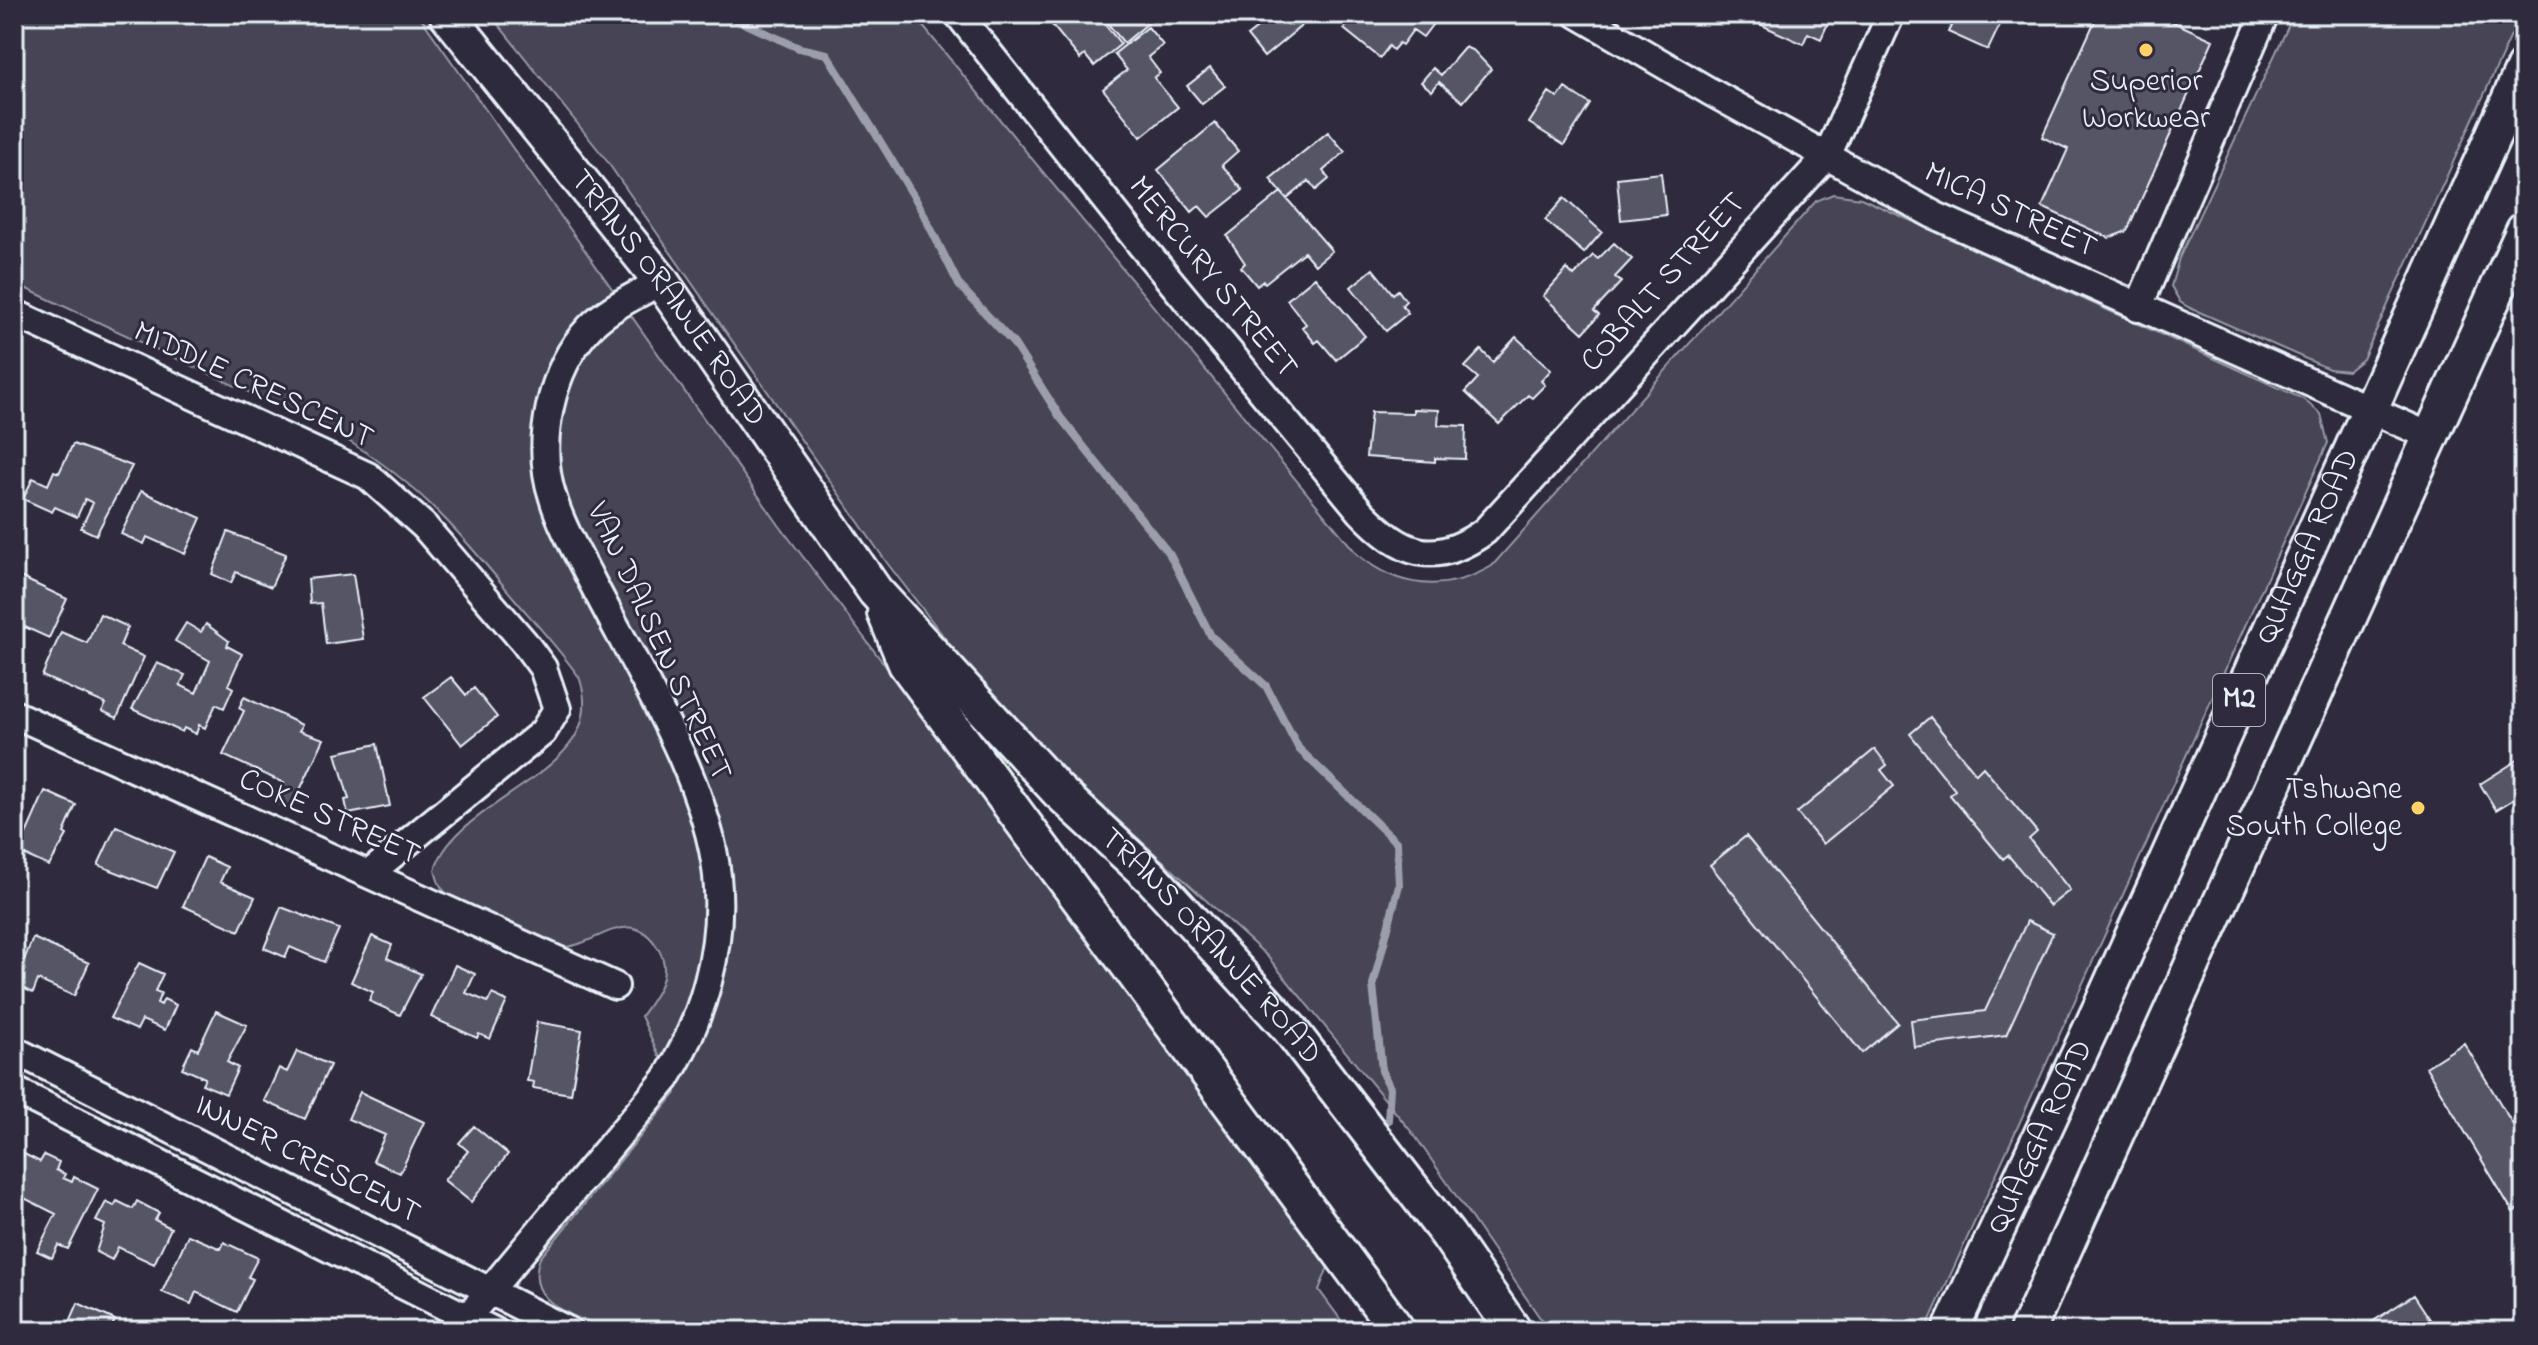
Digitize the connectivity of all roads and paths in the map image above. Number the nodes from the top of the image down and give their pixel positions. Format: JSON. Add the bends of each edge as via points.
{"nodes":[{"id":1,"x":447,"y":14,"type":"edge"},
{"id":2,"x":958,"y":14,"type":"edge"},
{"id":3,"x":1577,"y":14,"type":"edge"},
{"id":4,"x":1891,"y":14,"type":"edge"},
{"id":5,"x":2265,"y":14,"type":"edge"},
{"id":6,"x":2524,"y":67,"type":"edge"},
{"id":7,"x":1827,"y":156,"type":"junction"},
{"id":8,"x":2524,"y":230,"type":"edge"},
{"id":9,"x":661,"y":281,"type":"junction"},
{"id":10,"x":2138,"y":308,"type":"junction"},
{"id":11,"x":14,"y":313,"type":"edge"},
{"id":12,"x":2370,"y":407,"type":"junction"},
{"id":13,"x":2432,"y":437,"type":"junction"},
{"id":14,"x":1436,"y":554,"type":"joint"},
{"id":15,"x":875,"y":591,"type":"junction"},
{"id":16,"x":14,"y":714,"type":"edge"},
{"id":17,"x":370,"y":873,"type":"junction"},
{"id":18,"x":615,"y":986,"type":"dead end"},
{"id":19,"x":14,"y":1050,"type":"edge"},
{"id":20,"x":14,"y":1090,"type":"edge"},
{"id":21,"x":490,"y":1290,"type":"junction"},
{"id":22,"x":1489,"y":1293,"type":"junction"},
{"id":23,"x":462,"y":1324,"type":"edge"},
{"id":24,"x":494,"y":1331,"type":"edge"},
{"id":25,"x":569,"y":1331,"type":"edge"},
{"id":26,"x":1398,"y":1331,"type":"edge"},
{"id":27,"x":1514,"y":1331,"type":"edge"},
{"id":28,"x":1523,"y":1331,"type":"edge"},
{"id":29,"x":1950,"y":1331,"type":"edge"},
{"id":30,"x":2027,"y":1331,"type":"edge"}],
"edges":[{"from":1,"to":9,"type":"main road","name":"TRANS ORANJE ROAD"},
{"from":2,"to":14,"type":"street","name":"MERCURY STREET","via":[[1361,512],[1405,549]]},
{"from":3,"to":7,"type":"street","name":"MICA STREET"},
{"from":4,"to":7,"type":"street","name":"COBALT STREET"},
{"from":5,"to":10,"type":"street"},
{"from":6,"to":12,"type":"main road","name":"QUAGGA ROAD","number":"M2"},
{"from":7,"to":10,"type":"street","name":"MICA STREET","via":[[1934,215]]},
{"from":7,"to":14,"type":"street","name":"COBALT STREET","via":[[1485,531],[1454,550]]},
{"from":8,"to":13,"type":"main road","name":"QUAGGA ROAD","number":"M2"},
{"from":9,"to":15,"type":"main road","name":"TRANS ORANJE ROAD"},
{"from":9,"to":21,"type":"street","name":"VAN DALSEN STREET","via":[[601,317],[577,344],[550,406],[546,462],[552,498],[572,543],[691,779],[717,876],[710,969],[692,1032],[666,1079]]},
{"from":10,"to":12,"type":"street","name":"MICA STREET"},
{"from":11,"to":17,"type":"street","name":"MIDDLE CRESCENT","via":[[368,476],[424,526],[543,668],[557,703],[553,720],[526,749]]},
{"from":12,"to":13,"type":"street","name":"MICA STREET"},
{"from":12,"to":29,"type":"main road","name":"QUAGGA ROAD","number":"M2"},
{"from":13,"to":30,"type":"main road","name":"QUAGGA ROAD","number":"M2"},
{"from":15,"to":22,"type":"main road","name":"TRANS ORANJE ROAD","via":[[1058,791],[1152,878],[1289,1028]]},
{"from":15,"to":26,"type":"main road","name":"TRANS ORANJE ROAD","via":[[906,664]]},
{"from":16,"to":17,"type":"street","name":"COKE STREET"},
{"from":17,"to":18,"type":"street","name":"COKE STREET"},
{"from":19,"to":21,"type":"street","name":"INNER CRESCENT"},
{"from":20,"to":23,"type":"street"},
{"from":21,"to":23,"type":"street","name":"VAN DALSEN STREET"},
{"from":21,"to":25,"type":"street","name":"INNER CRESCENT"},
{"from":22,"to":27,"type":"main road","name":"TRANS ORANJE ROAD"},
{"from":22,"to":28,"type":"main road"},
{"from":23,"to":24,"type":"street"}]}
